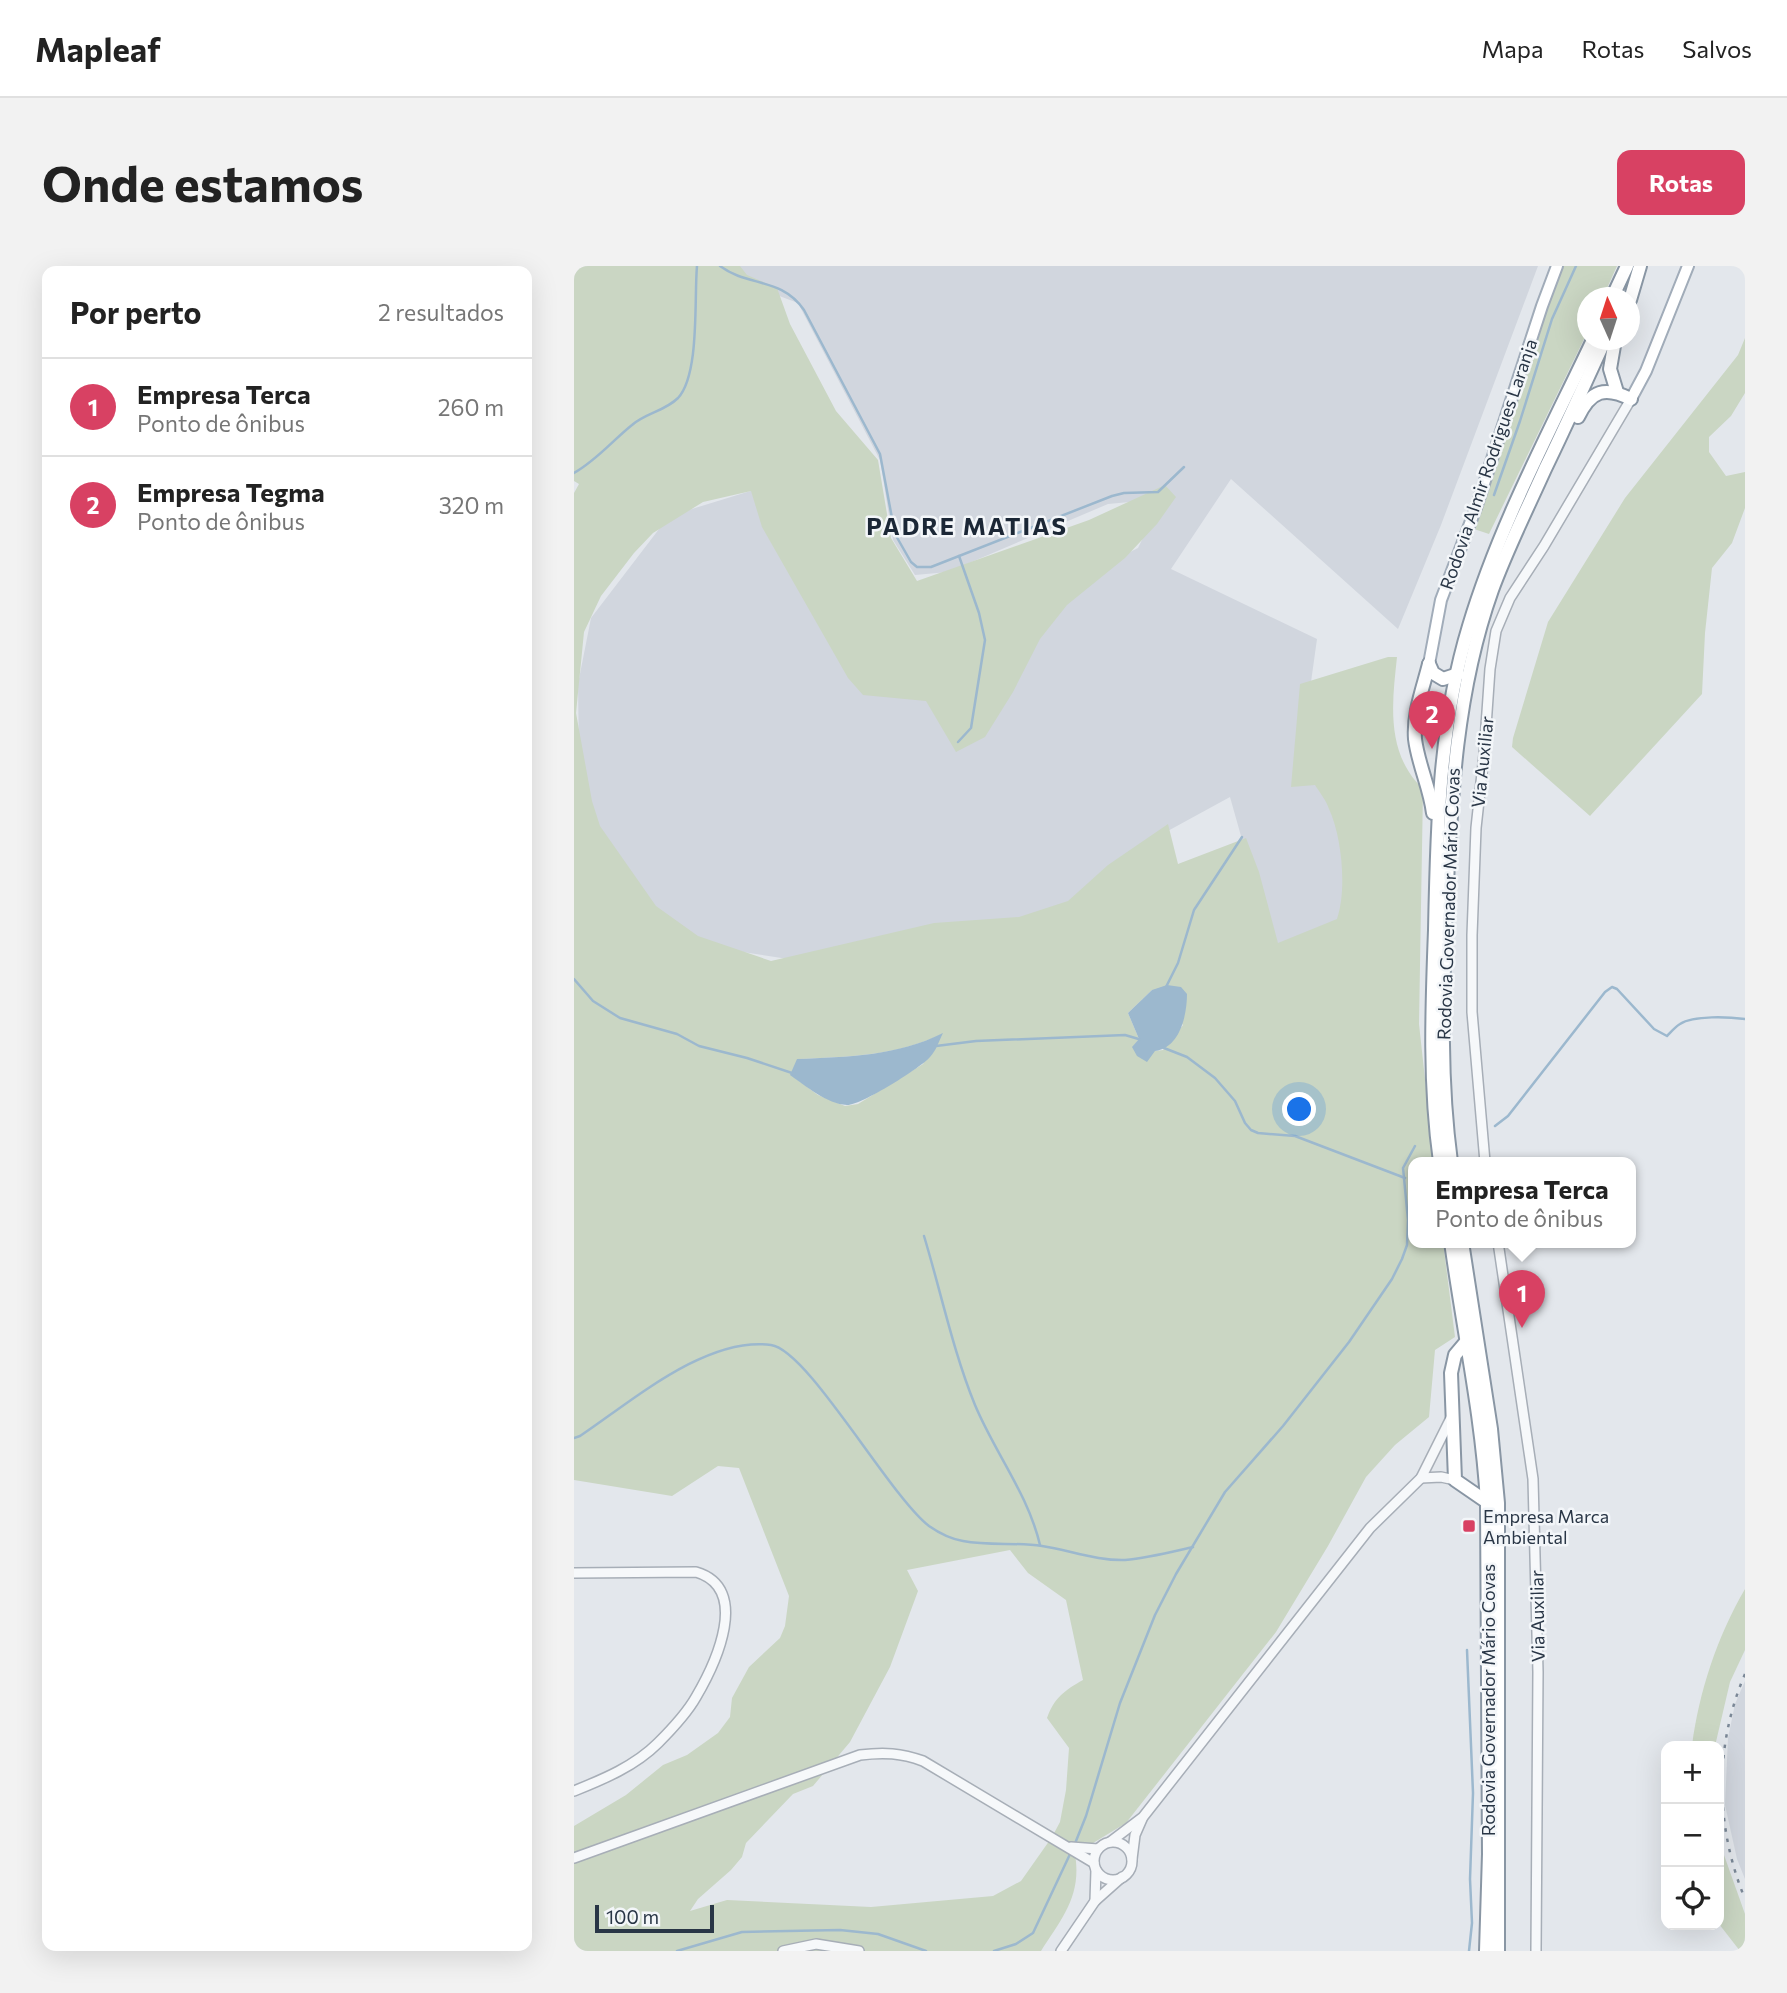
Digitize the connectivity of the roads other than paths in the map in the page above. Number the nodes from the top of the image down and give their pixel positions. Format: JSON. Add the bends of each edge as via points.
{"nodes":[{"id":1,"x":1557,"y":266,"type":"edge"},
{"id":2,"x":1627,"y":266,"type":"edge"},
{"id":3,"x":1639,"y":266,"type":"edge"},
{"id":4,"x":1688,"y":266,"type":"edge"},
{"id":5,"x":1617,"y":287,"type":"edge"},
{"id":6,"x":1630,"y":287,"type":"edge"},
{"id":7,"x":1633,"y":287,"type":"edge"},
{"id":8,"x":1588,"y":350,"type":"edge"},
{"id":9,"x":1600,"y":350,"type":"edge"},
{"id":10,"x":1613,"y":350,"type":"edge"},
{"id":11,"x":1617,"y":392,"type":"junction"},
{"id":12,"x":1631,"y":399,"type":"junction"},
{"id":13,"x":1546,"y":467,"type":"junction"},
{"id":14,"x":1429,"y":664,"type":"junction"},
{"id":15,"x":1458,"y":674,"type":"junction"},
{"id":16,"x":1436,"y":852,"type":"junction"},
{"id":17,"x":1439,"y":1157,"type":"edge"},
{"id":18,"x":1450,"y":1157,"type":"edge"},
{"id":19,"x":1485,"y":1157,"type":"edge"},
{"id":20,"x":1452,"y":1248,"type":"edge"},
{"id":21,"x":1463,"y":1248,"type":"edge"},
{"id":22,"x":1500,"y":1248,"type":"edge"},
{"id":23,"x":1466,"y":1342,"type":"junction"},
{"id":24,"x":1452,"y":1417,"type":"junction"},
{"id":25,"x":1421,"y":1478,"type":"junction"},
{"id":26,"x":1455,"y":1480,"type":"junction"},
{"id":27,"x":1487,"y":1502,"type":"junction"},
{"id":28,"x":574,"y":1573,"type":"edge"},
{"id":29,"x":574,"y":1791,"type":"edge"},
{"id":30,"x":1143,"y":1817,"type":"junction"},
{"id":31,"x":1110,"y":1842,"type":"junction"},
{"id":32,"x":1069,"y":1847,"type":"junction"},
{"id":33,"x":1098,"y":1849,"type":"junction"},
{"id":34,"x":574,"y":1858,"type":"edge"},
{"id":35,"x":1131,"y":1866,"type":"junction"},
{"id":36,"x":1095,"y":1867,"type":"junction"},
{"id":37,"x":1122,"y":1877,"type":"junction"},
{"id":38,"x":1095,"y":1901,"type":"junction"},
{"id":39,"x":783,"y":1951,"type":"edge"},
{"id":40,"x":859,"y":1951,"type":"edge"},
{"id":41,"x":1061,"y":1951,"type":"edge"},
{"id":42,"x":1486,"y":1951,"type":"edge"},
{"id":43,"x":1498,"y":1951,"type":"edge"},
{"id":44,"x":1536,"y":1951,"type":"edge"}],
"edges":[{"from":1,"to":14,"type":"main road","name":"Rodovia Almir Rodrigues Laranja","via":[[1441,600]]},
{"from":2,"to":5,"type":"highway"},
{"from":3,"to":6,"type":"highway"},
{"from":3,"to":7,"type":"highway"},
{"from":4,"to":12,"type":"main road"},
{"from":8,"to":15,"type":"highway","name":"Rodovia Governador Mário Covas","via":[[1494,552]]},
{"from":9,"to":13,"type":"highway","name":"Rodovia Governador Mário Covas"},
{"from":10,"to":11,"type":"highway","via":[[1610,369]]},
{"from":11,"to":12,"type":"highway"},
{"from":11,"to":13,"type":"highway","via":[[1606,391],[1583,405]]},
{"from":12,"to":19,"type":"street","name":"Via Auxiliar","via":[[1510,598],[1496,631],[1476,828],[1472,935],[1472,1012]]},
{"from":13,"to":18,"type":"highway","name":"Rodovia Governador Mário Covas","via":[[1492,589],[1466,685],[1455,749],[1441,1022]]},
{"from":14,"to":15,"type":"highway","via":[[1443,679]]},
{"from":14,"to":16,"type":"highway","via":[[1415,736],[1430,794]]},
{"from":15,"to":16,"type":"highway","name":"Rodovia Governador Mário Covas","via":[[1441,773]]},
{"from":16,"to":17,"type":"highway","name":"Rodovia Governador Mário Covas","via":[[1431,1016],[1432,1097]]},
{"from":20,"to":23,"type":"highway","name":"Rodovia Governador Mário Covas"},
{"from":21,"to":43,"type":"highway","name":"Rodovia Governador Mário Covas","via":[[1498,1503]]},
{"from":22,"to":44,"type":"street","name":"Via Auxiliar","via":[[1533,1479],[1538,1685]]},
{"from":23,"to":24,"type":"highway","via":[[1455,1355],[1451,1373]]},
{"from":23,"to":27,"type":"highway","name":"Rodovia Governador Mário Covas"},
{"from":24,"to":25,"type":"street"},
{"from":24,"to":26,"type":"highway"},
{"from":25,"to":26,"type":"street"},
{"from":25,"to":30,"type":"street","via":[[1370,1528]]},
{"from":26,"to":27,"type":"highway"},
{"from":27,"to":42,"type":"highway","name":"Rodovia Governador Mário Covas"},
{"from":28,"to":29,"type":"street","via":[[706,1575],[718,1583],[726,1624],[696,1698],[659,1742],[613,1774]]},
{"from":30,"to":31,"type":"street"},
{"from":30,"to":35,"type":"street"},
{"from":31,"to":33,"type":"street"},
{"from":31,"to":35,"type":"street","via":[[1124,1846]]},
{"from":32,"to":33,"type":"street"},
{"from":32,"to":34,"type":"street","via":[[923,1761],[883,1752],[860,1755]]},
{"from":32,"to":36,"type":"street"},
{"from":33,"to":36,"type":"street"},
{"from":35,"to":37,"type":"street"},
{"from":36,"to":37,"type":"street","via":[[1108,1879]]},
{"from":36,"to":38,"type":"street"},
{"from":37,"to":38,"type":"street"},
{"from":38,"to":41,"type":"street"},
{"from":39,"to":40,"type":"street","via":[[816,1944]]}]}
